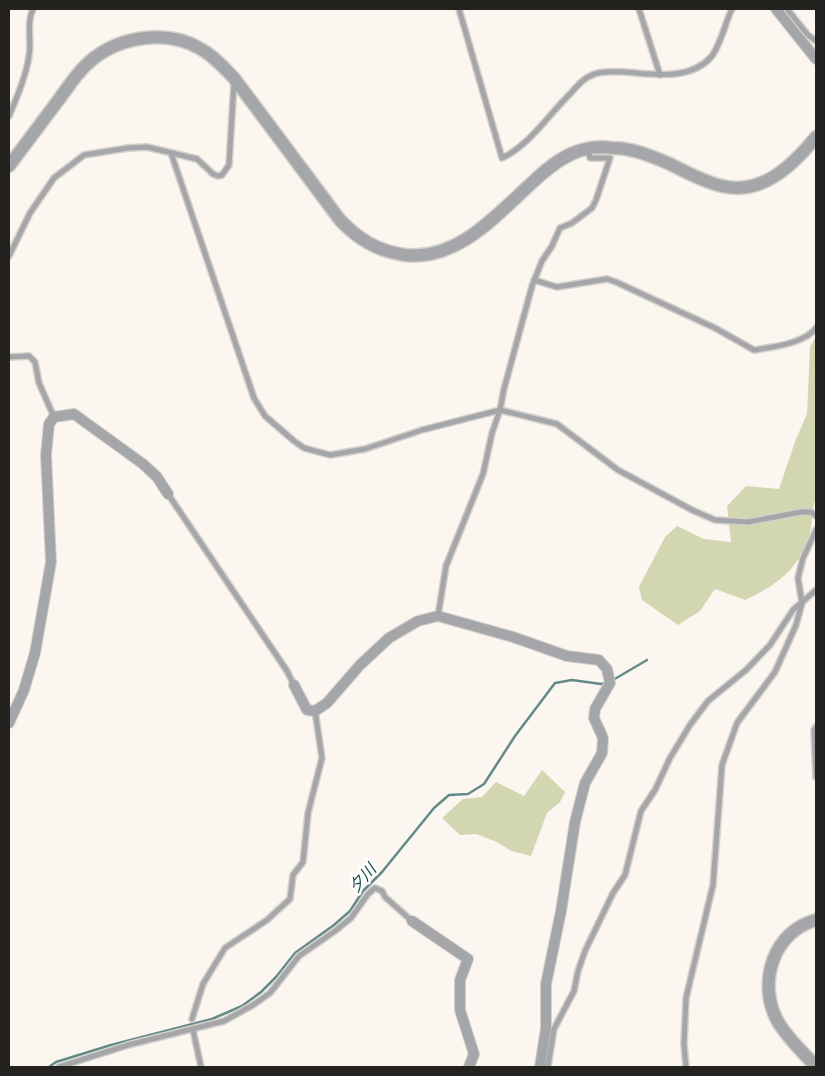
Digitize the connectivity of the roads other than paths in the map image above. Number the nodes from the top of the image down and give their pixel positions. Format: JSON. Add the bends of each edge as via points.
{"nodes":[{"id":1,"x":33,"y":9,"type":"edge"},
{"id":2,"x":459,"y":9,"type":"edge"},
{"id":3,"x":639,"y":9,"type":"edge"},
{"id":4,"x":732,"y":9,"type":"edge"},
{"id":5,"x":776,"y":9,"type":"edge"},
{"id":6,"x":787,"y":9,"type":"edge"},
{"id":7,"x":816,"y":41,"type":"edge"},
{"id":8,"x":816,"y":59,"type":"edge"},
{"id":9,"x":660,"y":75,"type":"junction"},
{"id":10,"x":234,"y":78,"type":"junction"},
{"id":11,"x":9,"y":116,"type":"edge"},
{"id":12,"x":816,"y":137,"type":"edge"},
{"id":13,"x":588,"y":149,"type":"junction"},
{"id":14,"x":171,"y":153,"type":"junction"},
{"id":15,"x":9,"y":166,"type":"edge"},
{"id":16,"x":9,"y":256,"type":"edge"},
{"id":17,"x":534,"y":280,"type":"junction"},
{"id":18,"x":816,"y":328,"type":"edge"},
{"id":19,"x":9,"y":357,"type":"edge"},
{"id":20,"x":500,"y":410,"type":"junction"},
{"id":21,"x":54,"y":417,"type":"junction"},
{"id":22,"x":168,"y":494,"type":"joint"},
{"id":23,"x":816,"y":516,"type":"edge"},
{"id":24,"x":816,"y":530,"type":"edge"},
{"id":25,"x":816,"y":590,"type":"edge"},
{"id":26,"x":802,"y":603,"type":"junction"},
{"id":27,"x":438,"y":616,"type":"junction"},
{"id":28,"x":294,"y":685,"type":"joint"},
{"id":29,"x":315,"y":711,"type":"junction"},
{"id":30,"x":9,"y":723,"type":"edge"},
{"id":31,"x":816,"y":727,"type":"edge"},
{"id":32,"x":816,"y":777,"type":"edge"},
{"id":33,"x":816,"y":920,"type":"edge"},
{"id":34,"x":412,"y":921,"type":"joint"},
{"id":35,"x":192,"y":1019,"type":"dead end"},
{"id":36,"x":193,"y":1030,"type":"junction"},
{"id":37,"x":59,"y":1067,"type":"edge"},
{"id":38,"x":201,"y":1067,"type":"edge"},
{"id":39,"x":470,"y":1067,"type":"edge"},
{"id":40,"x":541,"y":1067,"type":"edge"},
{"id":41,"x":686,"y":1067,"type":"edge"},
{"id":42,"x":816,"y":1067,"type":"edge"}],
"edges":[{"from":1,"to":11,"type":"lane","via":[[29,24],[29,57]]},
{"from":2,"to":9,"type":"lane","via":[[502,158],[514,152],[586,78],[605,71]]},
{"from":3,"to":9,"type":"lane"},
{"from":4,"to":9,"type":"lane","via":[[712,57],[690,72]]},
{"from":5,"to":8,"type":"street"},
{"from":6,"to":7,"type":"lane"},
{"from":10,"to":13,"type":"street","via":[[351,232],[364,242],[397,254],[429,254],[463,241],[550,166]]},
{"from":10,"to":14,"type":"lane","via":[[229,165],[222,175],[212,174],[198,159]]},
{"from":10,"to":15,"type":"street","via":[[199,48],[179,40],[155,37],[123,42],[107,49],[79,73]]},
{"from":12,"to":13,"type":"street","via":[[787,168],[761,184],[746,188],[706,181],[636,151]]},
{"from":13,"to":17,"type":"lane","via":[[590,158],[610,158],[596,200],[592,208],[572,224],[560,228]]},
{"from":14,"to":16,"type":"lane","via":[[147,147],[84,155],[54,178],[30,213]]},
{"from":14,"to":20,"type":"lane","via":[[254,398],[282,432],[304,448],[330,455],[365,449]]},
{"from":17,"to":18,"type":"lane","via":[[557,287],[607,280],[616,282],[754,350],[808,336]]},
{"from":17,"to":20,"type":"lane"},
{"from":19,"to":21,"type":"lane","via":[[29,356],[35,362],[38,383]]},
{"from":20,"to":23,"type":"lane","via":[[557,424],[618,470],[715,520],[748,522],[801,512],[811,512]]},
{"from":20,"to":27,"type":"lane","via":[[483,474],[446,566]]},
{"from":21,"to":22,"type":"street","via":[[74,414],[143,464]]},
{"from":21,"to":30,"type":"street","via":[[49,424],[46,456],[51,562],[35,653],[24,690]]},
{"from":22,"to":28,"type":"lane"},
{"from":24,"to":26,"type":"lane","via":[[798,578]]},
{"from":25,"to":26,"type":"lane"},
{"from":26,"to":40,"type":"lane","via":[[793,610],[770,645],[708,702],[670,758],[641,811],[625,875],[585,951],[574,991],[554,1029],[548,1066]]},
{"from":26,"to":41,"type":"lane","via":[[775,672],[737,723],[722,766],[713,885],[686,998]]},
{"from":27,"to":29,"type":"street","via":[[418,621],[388,638],[327,703]]},
{"from":27,"to":40,"type":"street","via":[[567,656],[599,660],[607,669],[610,683],[595,709],[594,718],[603,738],[602,753],[584,783],[575,822],[546,984],[546,1028]]},
{"from":28,"to":29,"type":"street","via":[[307,710]]},
{"from":29,"to":35,"type":"lane","via":[[322,758],[308,813],[303,862],[293,875],[290,899],[267,920],[224,948],[203,984]]},
{"from":31,"to":32,"type":"lane"},
{"from":33,"to":42,"type":"street","via":[[798,928],[774,956],[768,997],[777,1020]]},
{"from":34,"to":36,"type":"lane","via":[[385,897],[382,890],[375,888],[351,918],[299,956],[270,993],[224,1022]]},
{"from":34,"to":39,"type":"street","via":[[468,959],[460,980],[460,1010],[474,1054]]},
{"from":36,"to":37,"type":"lane"},
{"from":36,"to":38,"type":"lane"}]}
